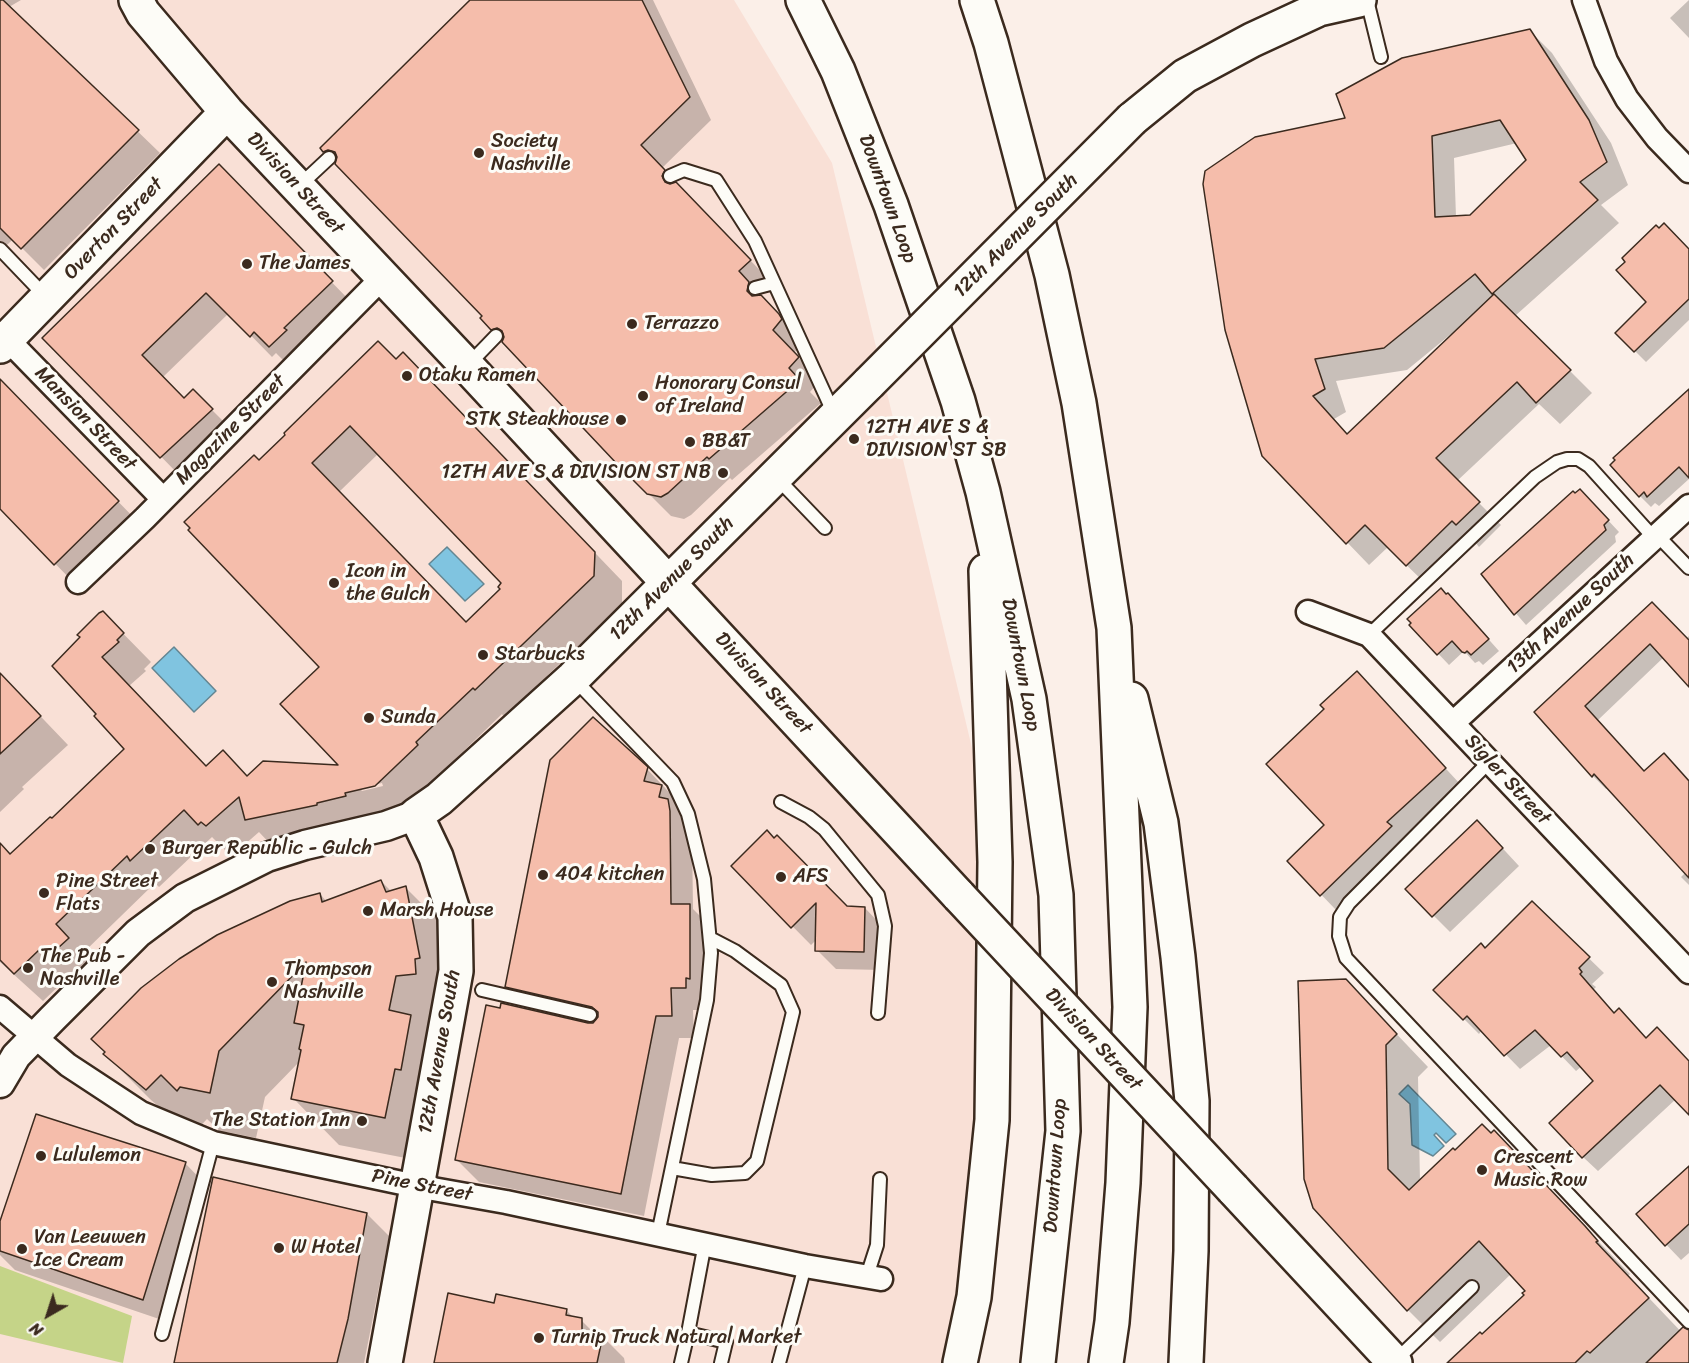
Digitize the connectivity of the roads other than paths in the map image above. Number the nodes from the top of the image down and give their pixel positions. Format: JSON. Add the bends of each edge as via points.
{"nodes":[{"id":1,"x":136,"y":0,"type":"edge"},
{"id":2,"x":803,"y":0,"type":"edge"},
{"id":3,"x":977,"y":0,"type":"edge"},
{"id":4,"x":1359,"y":0,"type":"edge"},
{"id":5,"x":1367,"y":0,"type":"edge"},
{"id":6,"x":1584,"y":0,"type":"edge"},
{"id":7,"x":1381,"y":57,"type":"dead end"},
{"id":8,"x":227,"y":112,"type":"junction"},
{"id":9,"x":329,"y":158,"type":"dead end"},
{"id":10,"x":1689,"y":171,"type":"edge"},
{"id":11,"x":670,"y":176,"type":"dead end"},
{"id":12,"x":298,"y":187,"type":"junction"},
{"id":13,"x":0,"y":249,"type":"edge"},
{"id":14,"x":383,"y":277,"type":"junction"},
{"id":15,"x":774,"y":283,"type":"junction"},
{"id":16,"x":755,"y":288,"type":"dead end"},
{"id":17,"x":47,"y":298,"type":"junction"},
{"id":18,"x":496,"y":336,"type":"dead end"},
{"id":19,"x":4,"y":342,"type":"edge"},
{"id":20,"x":467,"y":366,"type":"junction"},
{"id":21,"x":835,"y":417,"type":"junction"},
{"id":22,"x":776,"y":477,"type":"junction"},
{"id":23,"x":983,"y":492,"type":"junction"},
{"id":24,"x":163,"y":499,"type":"junction"},
{"id":25,"x":1689,"y":506,"type":"edge"},
{"id":26,"x":825,"y":528,"type":"dead end"},
{"id":27,"x":1656,"y":536,"type":"junction"},
{"id":28,"x":1689,"y":568,"type":"edge"},
{"id":29,"x":78,"y":582,"type":"dead end"},
{"id":30,"x":670,"y":583,"type":"junction"},
{"id":31,"x":1308,"y":612,"type":"dead end"},
{"id":32,"x":1114,"y":628,"type":"junction"},
{"id":33,"x":1369,"y":635,"type":"junction"},
{"id":34,"x":573,"y":678,"type":"junction"},
{"id":35,"x":1452,"y":723,"type":"junction"},
{"id":36,"x":1489,"y":762,"type":"junction"},
{"id":37,"x":781,"y":802,"type":"dead end"},
{"id":38,"x":416,"y":815,"type":"junction"},
{"id":39,"x":710,"y":938,"type":"junction"},
{"id":40,"x":1689,"y":972,"type":"edge"},
{"id":41,"x":482,"y":990,"type":"dead end"},
{"id":42,"x":0,"y":1007,"type":"edge"},
{"id":43,"x":878,"y":1013,"type":"dead end"},
{"id":44,"x":590,"y":1015,"type":"dead end"},
{"id":45,"x":35,"y":1037,"type":"junction"},
{"id":46,"x":0,"y":1083,"type":"edge"},
{"id":47,"x":213,"y":1143,"type":"junction"},
{"id":48,"x":672,"y":1168,"type":"junction"},
{"id":49,"x":880,"y":1179,"type":"dead end"},
{"id":50,"x":416,"y":1186,"type":"junction"},
{"id":51,"x":658,"y":1234,"type":"junction"},
{"id":52,"x":705,"y":1244,"type":"junction"},
{"id":53,"x":805,"y":1266,"type":"junction"},
{"id":54,"x":874,"y":1278,"type":"joint"},
{"id":55,"x":1472,"y":1287,"type":"dead end"},
{"id":56,"x":1689,"y":1322,"type":"edge"},
{"id":57,"x":688,"y":1333,"type":"junction"},
{"id":58,"x":162,"y":1334,"type":"dead end"},
{"id":59,"x":1395,"y":1362,"type":"edge"},
{"id":60,"x":385,"y":1363,"type":"edge"},
{"id":61,"x":681,"y":1363,"type":"edge"},
{"id":62,"x":721,"y":1363,"type":"edge"},
{"id":63,"x":779,"y":1363,"type":"edge"},
{"id":64,"x":960,"y":1363,"type":"edge"},
{"id":65,"x":1038,"y":1363,"type":"edge"},
{"id":66,"x":1106,"y":1363,"type":"edge"},
{"id":67,"x":1186,"y":1363,"type":"edge"}],
"edges":[{"from":1,"to":8,"type":"main road","name":"Division Street"},
{"from":2,"to":23,"type":"main road","name":"Downtown Loop","via":[[838,71],[891,205],[958,401]]},
{"from":3,"to":32,"type":"main road","via":[[1052,275],[1079,403]]},
{"from":4,"to":21,"type":"main road","name":"12th Avenue South","bridge":true,"via":[[1319,9],[1185,76],[1132,119]]},
{"from":5,"to":7,"type":"lane"},
{"from":6,"to":10,"type":"street","via":[[1606,61],[1627,99]]},
{"from":8,"to":12,"type":"main road","name":"Division Street"},
{"from":8,"to":17,"type":"main road","name":"Overton Street"},
{"from":9,"to":12,"type":"lane"},
{"from":11,"to":15,"type":"lane","via":[[684,170],[716,180],[755,242]]},
{"from":12,"to":14,"type":"main road","name":"Division Street"},
{"from":13,"to":17,"type":"lane"},
{"from":14,"to":20,"type":"main road","name":"Division Street"},
{"from":14,"to":24,"type":"street","name":"Magazine Street"},
{"from":15,"to":16,"type":"lane"},
{"from":15,"to":21,"type":"lane"},
{"from":17,"to":19,"type":"main road","name":"Overton Street"},
{"from":18,"to":20,"type":"lane"},
{"from":19,"to":24,"type":"street","name":"Mansion Street"},
{"from":20,"to":30,"type":"main road","name":"Division Street"},
{"from":21,"to":22,"type":"main road","name":"12th Avenue South"},
{"from":22,"to":26,"type":"lane"},
{"from":22,"to":30,"type":"main road","name":"12th Avenue South"},
{"from":23,"to":64,"type":"main road","via":[[995,862],[992,1120],[974,1297]]},
{"from":23,"to":65,"type":"main road","name":"Downtown Loop","via":[[1029,699],[1056,895],[1063,1131]]},
{"from":24,"to":29,"type":"street","name":"Magazine Street"},
{"from":25,"to":27,"type":"street","name":"13th Avenue South"},
{"from":27,"to":28,"type":"lane"},
{"from":27,"to":33,"type":"lane","via":[[1589,466],[1578,459],[1557,462],[1535,477]]},
{"from":27,"to":35,"type":"street","name":"13th Avenue South"},
{"from":30,"to":34,"type":"main road","name":"12th Avenue South"},
{"from":30,"to":59,"type":"main road","name":"Division Street","bridge":true},
{"from":31,"to":33,"type":"street","name":"Sigler Street"},
{"from":32,"to":66,"type":"main road","via":[[1130,1007],[1123,1184]]},
{"from":32,"to":67,"type":"main road","via":[[1161,823],[1188,1057],[1192,1101]]},
{"from":33,"to":35,"type":"street","name":"Sigler Street"},
{"from":34,"to":38,"type":"main road","name":"12th Avenue South","via":[[439,799]]},
{"from":34,"to":39,"type":"lane","via":[[678,792],[688,814],[704,879]]},
{"from":35,"to":36,"type":"street","name":"Sigler Street"},
{"from":36,"to":40,"type":"street","name":"Sigler Street"},
{"from":36,"to":56,"type":"lane","via":[[1349,903],[1340,917],[1339,936],[1346,958]]},
{"from":37,"to":43,"type":"lane","via":[[824,829],[878,895],[885,926]]},
{"from":38,"to":45,"type":"street","via":[[267,857],[185,898],[138,933]]},
{"from":38,"to":50,"type":"main road","name":"12th Avenue South","via":[[436,857],[455,917],[456,971]]},
{"from":39,"to":48,"type":"lane","via":[[707,1000]]},
{"from":39,"to":48,"type":"lane","via":[[781,985],[793,1012],[757,1161],[745,1173],[712,1175]]},
{"from":41,"to":44,"type":"lane"},
{"from":42,"to":45,"type":"street","name":"Pine Street"},
{"from":45,"to":46,"type":"street","via":[[16,1056]]},
{"from":45,"to":47,"type":"street","name":"Pine Street","via":[[68,1065],[141,1113]]},
{"from":47,"to":50,"type":"street","name":"Pine Street"},
{"from":47,"to":58,"type":"lane"},
{"from":48,"to":51,"type":"lane"},
{"from":49,"to":54,"type":"lane"},
{"from":50,"to":51,"type":"street","name":"Pine Street"},
{"from":50,"to":60,"type":"main road","name":"12th Avenue South"},
{"from":51,"to":52,"type":"street","name":"Pine Street"},
{"from":52,"to":53,"type":"street","name":"Pine Street"},
{"from":52,"to":57,"type":"lane"},
{"from":53,"to":54,"type":"street","name":"Pine Street"},
{"from":53,"to":63,"type":"lane"},
{"from":55,"to":59,"type":"lane"},
{"from":57,"to":61,"type":"lane"},
{"from":57,"to":62,"type":"lane","via":[[726,1342]]}]}
